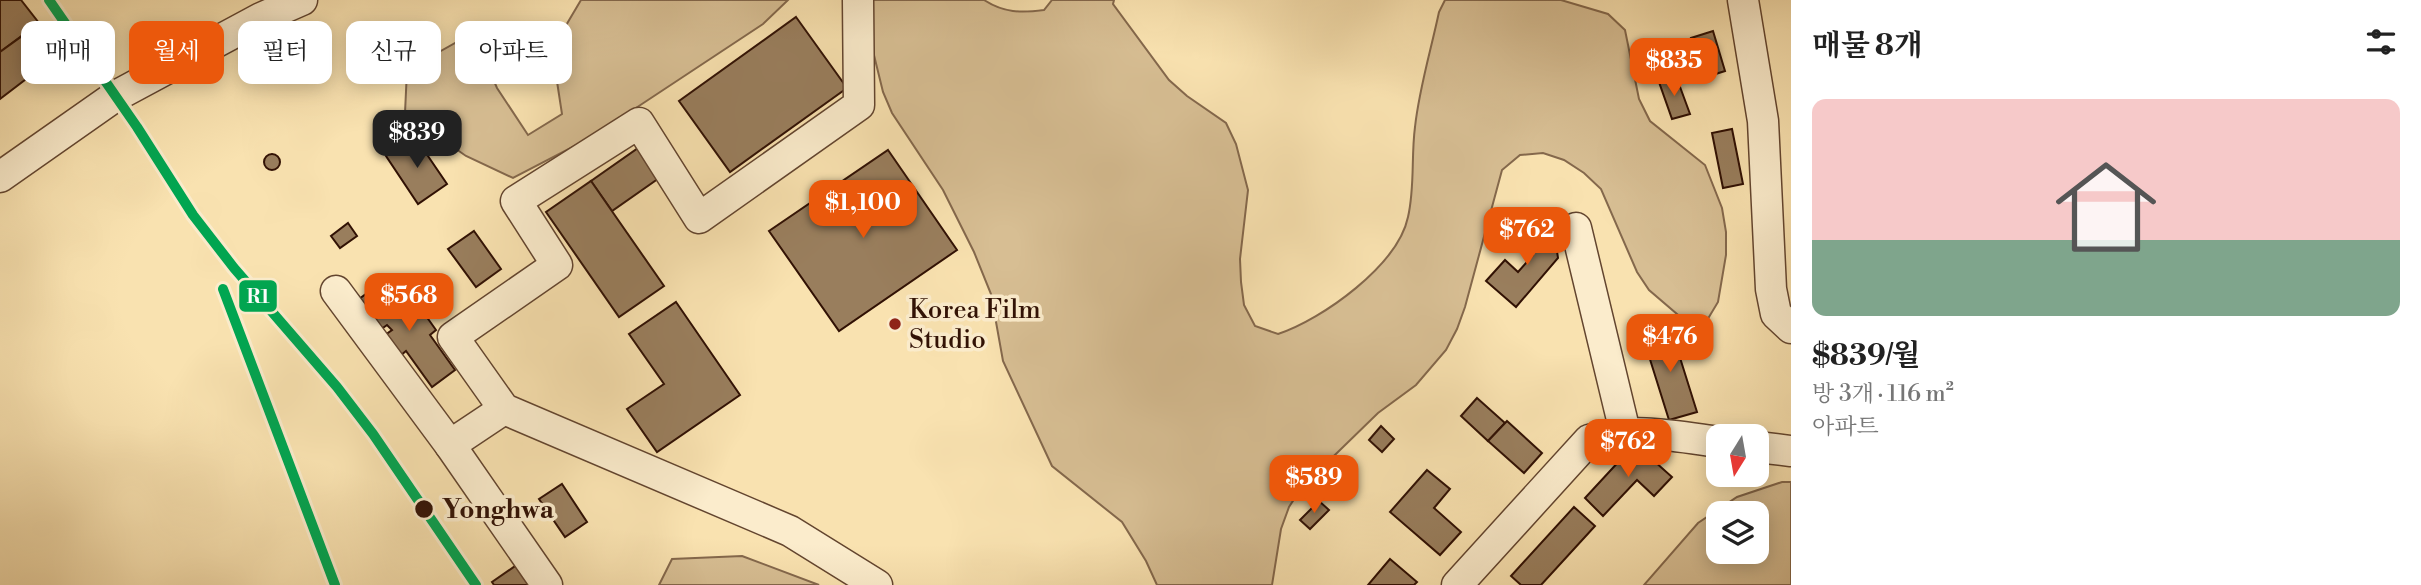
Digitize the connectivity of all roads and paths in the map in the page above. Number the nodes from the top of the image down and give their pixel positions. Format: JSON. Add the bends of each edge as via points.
{"nodes":[{"id":1,"x":302,"y":0,"type":"edge"},
{"id":2,"x":858,"y":0,"type":"edge"},
{"id":3,"x":1743,"y":0,"type":"edge"},
{"id":4,"x":0,"y":177,"type":"edge"},
{"id":5,"x":1576,"y":228,"type":"dead end"},
{"id":6,"x":336,"y":291,"type":"dead end"},
{"id":7,"x":1791,"y":328,"type":"edge"},
{"id":8,"x":504,"y":409,"type":"junction"},
{"id":9,"x":1625,"y":432,"type":"junction"},
{"id":10,"x":1791,"y":432,"type":"edge"},
{"id":11,"x":1706,"y":441,"type":"edge"},
{"id":12,"x":1769,"y":442,"type":"edge"},
{"id":13,"x":450,"y":445,"type":"junction"},
{"id":14,"x":1769,"y":448,"type":"edge"},
{"id":15,"x":1791,"y":451,"type":"edge"},
{"id":16,"x":547,"y":585,"type":"edge"},
{"id":17,"x":877,"y":585,"type":"edge"},
{"id":18,"x":1457,"y":585,"type":"edge"}],
"edges":[{"from":1,"to":4,"type":"street","via":[[114,97]]},
{"from":2,"to":8,"type":"street","via":[[859,105],[699,218],[639,123],[516,201],[557,265],[453,337]]},
{"from":3,"to":7,"type":"street","via":[[1763,121],[1771,289],[1776,314]]},
{"from":5,"to":9,"type":"street"},
{"from":6,"to":13,"type":"street"},
{"from":8,"to":13,"type":"street"},
{"from":8,"to":17,"type":"street","via":[[790,531]]},
{"from":9,"to":11,"type":"street"},
{"from":9,"to":18,"type":"street","via":[[1589,440]]},
{"from":10,"to":12,"type":"street"},
{"from":13,"to":16,"type":"street"},
{"from":14,"to":15,"type":"street"}]}
